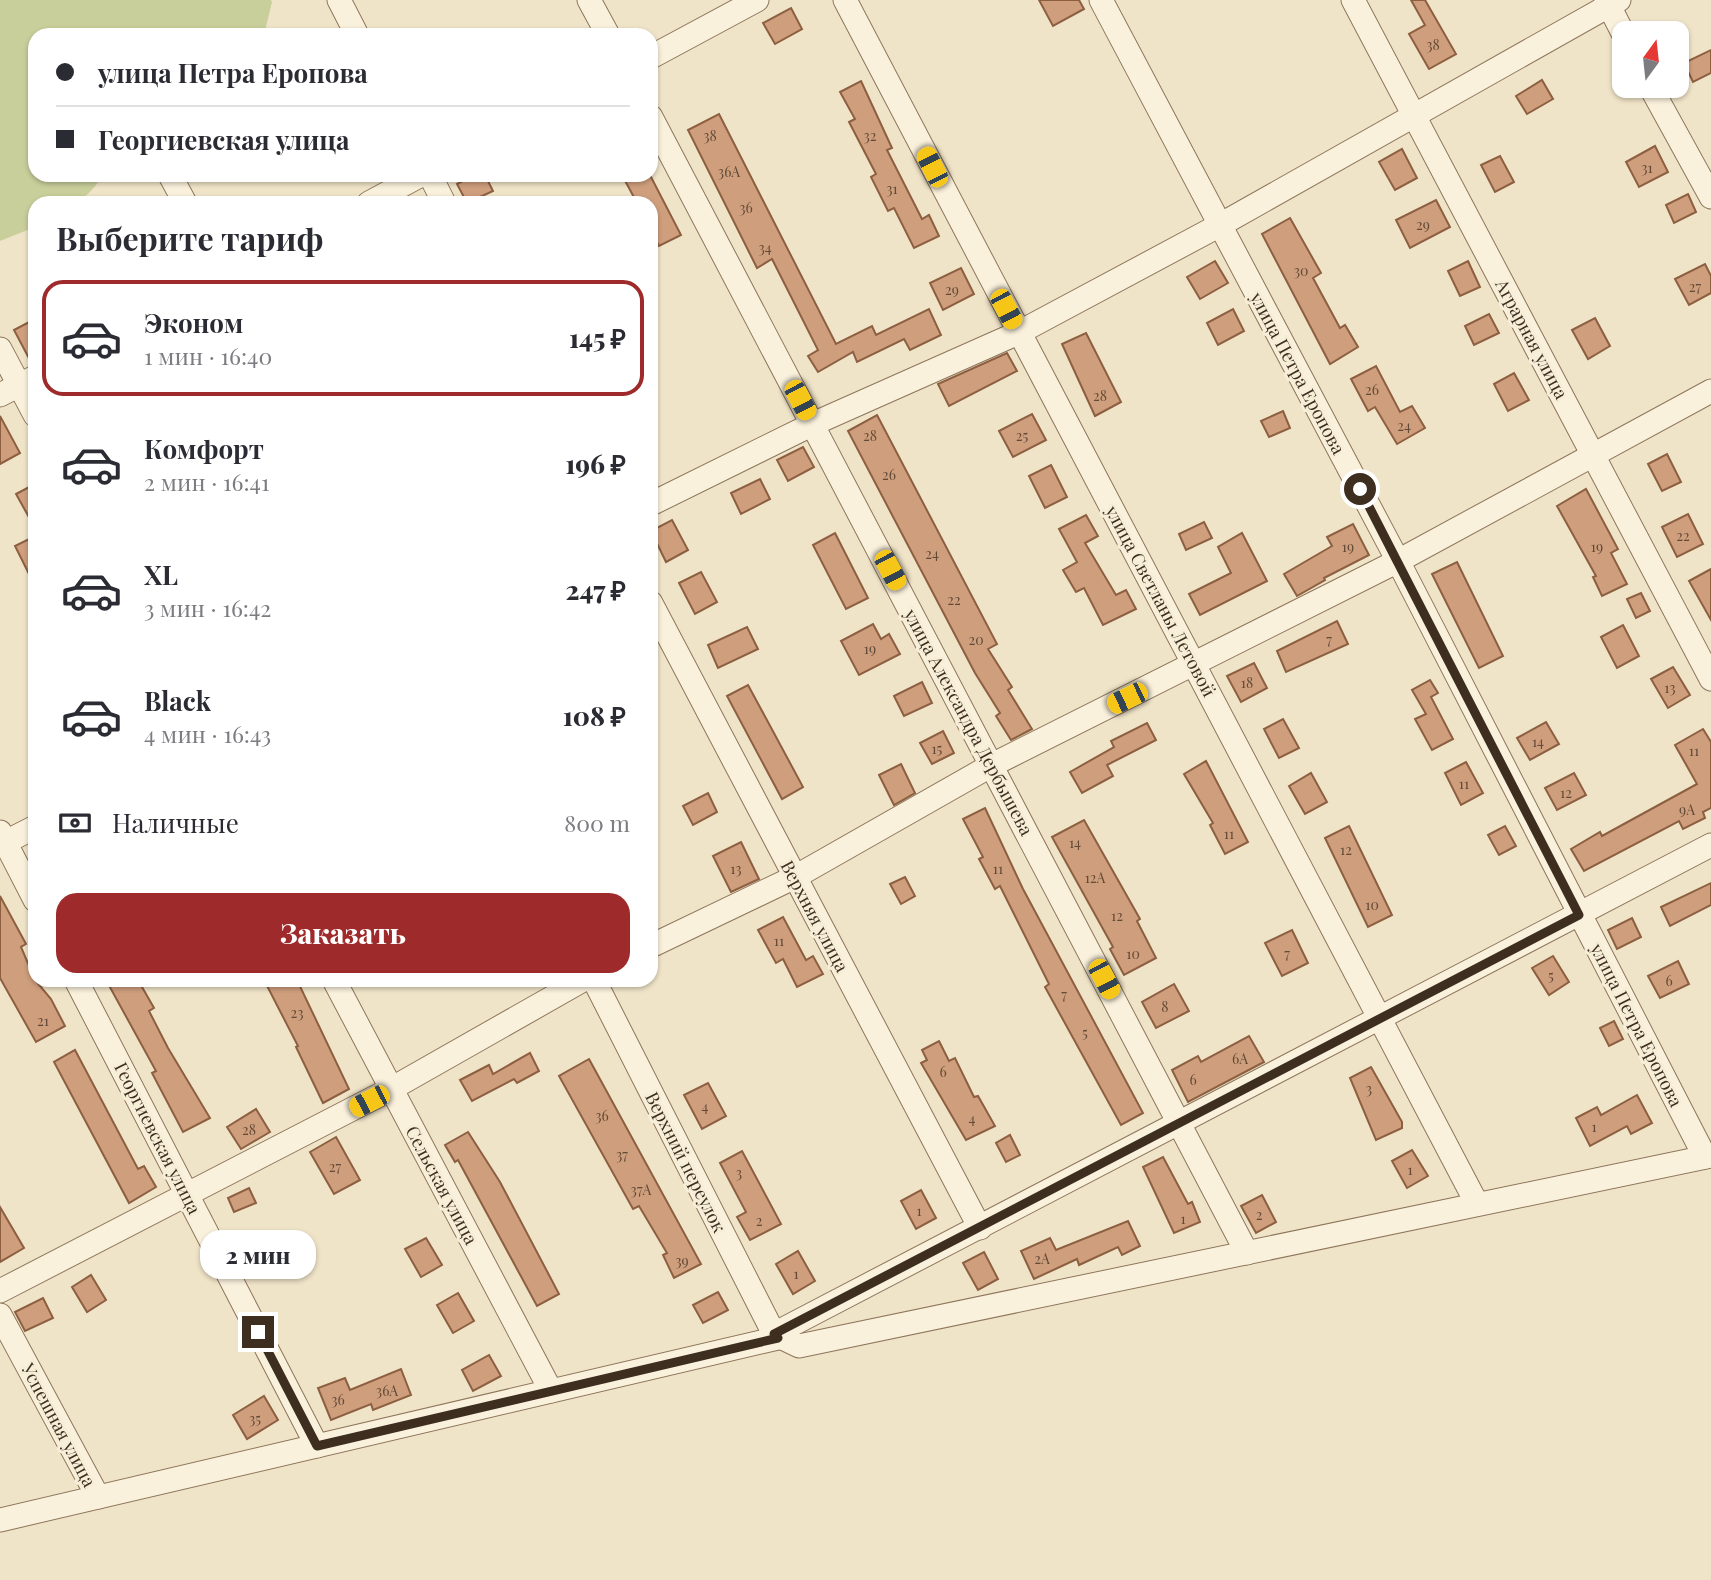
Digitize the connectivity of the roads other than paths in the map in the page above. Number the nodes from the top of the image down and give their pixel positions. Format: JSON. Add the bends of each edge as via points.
{"nodes":[{"id":1,"x":339,"y":0,"type":"edge"},
{"id":2,"x":589,"y":0,"type":"edge"},
{"id":3,"x":757,"y":0,"type":"edge"},
{"id":4,"x":845,"y":0,"type":"edge"},
{"id":5,"x":1101,"y":0,"type":"edge"},
{"id":6,"x":1353,"y":0,"type":"edge"},
{"id":7,"x":1611,"y":2,"type":"edge"},
{"id":8,"x":1618,"y":21,"type":"edge"},
{"id":9,"x":353,"y":28,"type":"edge"},
{"id":10,"x":604,"y":28,"type":"edge"},
{"id":11,"x":658,"y":53,"type":"edge"},
{"id":12,"x":1657,"y":98,"type":"edge"},
{"id":13,"x":1414,"y":116,"type":"junction"},
{"id":14,"x":658,"y":130,"type":"edge"},
{"id":15,"x":408,"y":182,"type":"edge"},
{"id":16,"x":382,"y":196,"type":"edge"},
{"id":17,"x":1711,"y":197,"type":"edge"},
{"id":18,"x":1220,"y":225,"type":"junction"},
{"id":19,"x":1018,"y":333,"type":"junction"},
{"id":20,"x":0,"y":349,"type":"edge"},
{"id":21,"x":18,"y":386,"type":"edge"},
{"id":22,"x":1711,"y":391,"type":"edge"},
{"id":23,"x":28,"y":403,"type":"edge"},
{"id":24,"x":813,"y":424,"type":"junction"},
{"id":25,"x":1592,"y":453,"type":"junction"},
{"id":26,"x":658,"y":501,"type":"edge"},
{"id":27,"x":1398,"y":561,"type":"junction"},
{"id":28,"x":658,"y":616,"type":"edge"},
{"id":29,"x":1194,"y":664,"type":"junction"},
{"id":30,"x":1711,"y":679,"type":"edge"},
{"id":31,"x":992,"y":765,"type":"junction"},
{"id":32,"x":28,"y":830,"type":"edge"},
{"id":33,"x":2,"y":840,"type":"edge"},
{"id":34,"x":1711,"y":845,"type":"edge"},
{"id":35,"x":795,"y":877,"type":"junction"},
{"id":36,"x":28,"y":887,"type":"edge"},
{"id":37,"x":1579,"y":915,"type":"junction"},
{"id":38,"x":658,"y":943,"type":"edge"},
{"id":39,"x":80,"y":987,"type":"edge"},
{"id":40,"x":338,"y":987,"type":"edge"},
{"id":41,"x":571,"y":987,"type":"edge"},
{"id":42,"x":598,"y":987,"type":"edge"},
{"id":43,"x":1379,"y":1019,"type":"junction"},
{"id":44,"x":391,"y":1089,"type":"junction"},
{"id":45,"x":1179,"y":1122,"type":"junction"},
{"id":46,"x":1708,"y":1156,"type":"edge"},
{"id":47,"x":187,"y":1195,"type":"junction"},
{"id":48,"x":1476,"y":1202,"type":"junction"},
{"id":49,"x":980,"y":1228,"type":"junction"},
{"id":50,"x":1247,"y":1252,"type":"junction"},
{"id":51,"x":0,"y":1291,"type":"edge"},
{"id":52,"x":0,"y":1315,"type":"edge"},
{"id":53,"x":778,"y":1338,"type":"junction"},
{"id":54,"x":551,"y":1391,"type":"junction"},
{"id":55,"x":317,"y":1446,"type":"junction"},
{"id":56,"x":98,"y":1497,"type":"junction"},
{"id":57,"x":0,"y":1520,"type":"edge"}],
"edges":[{"from":1,"to":9,"type":"street"},
{"from":2,"to":10,"type":"street"},
{"from":3,"to":11,"type":"street"},
{"from":4,"to":19,"type":"street","name":"улица Светланы Летовой"},
{"from":5,"to":18,"type":"street","name":"улица Петра Еропова"},
{"from":6,"to":13,"type":"street","name":"Аграрная улица"},
{"from":7,"to":8,"type":"street"},
{"from":7,"to":13,"type":"street"},
{"from":12,"to":17,"type":"street"},
{"from":13,"to":18,"type":"street"},
{"from":13,"to":25,"type":"street","name":"Аграрная улица"},
{"from":14,"to":24,"type":"street","name":"улица Александра Дербышева"},
{"from":15,"to":16,"type":"street"},
{"from":18,"to":19,"type":"street"},
{"from":18,"to":27,"type":"street","name":"улица Петра Еропова"},
{"from":19,"to":24,"type":"street"},
{"from":19,"to":29,"type":"street","name":"улица Светланы Летовой"},
{"from":20,"to":21,"type":"street"},
{"from":21,"to":23,"type":"street"},
{"from":22,"to":25,"type":"street"},
{"from":24,"to":26,"type":"street"},
{"from":24,"to":31,"type":"street","name":"улица Александра Дербышева"},
{"from":25,"to":27,"type":"street"},
{"from":25,"to":30,"type":"street","name":"Аграрная улица"},
{"from":27,"to":29,"type":"street"},
{"from":27,"to":37,"type":"street","name":"улица Петра Еропова"},
{"from":28,"to":35,"type":"street","name":"Верхняя улица"},
{"from":29,"to":31,"type":"street"},
{"from":29,"to":43,"type":"street","name":"улица Светланы Летовой"},
{"from":31,"to":35,"type":"street"},
{"from":31,"to":45,"type":"street","name":"улица Александра Дербышева"},
{"from":32,"to":33,"type":"street"},
{"from":33,"to":36,"type":"street"},
{"from":34,"to":37,"type":"street"},
{"from":35,"to":38,"type":"street"},
{"from":35,"to":49,"type":"street","name":"Верхняя улица"},
{"from":37,"to":43,"type":"street"},
{"from":37,"to":46,"type":"street","name":"улица Петра Еропова"},
{"from":39,"to":47,"type":"street","name":"Георгиевская улица"},
{"from":40,"to":44,"type":"street","name":"Сельская улица"},
{"from":41,"to":44,"type":"street"},
{"from":42,"to":53,"type":"street","name":"Верхний переулок"},
{"from":43,"to":45,"type":"street"},
{"from":43,"to":48,"type":"street","name":"улица Светланы Летовой"},
{"from":44,"to":47,"type":"street"},
{"from":44,"to":54,"type":"street","name":"Сельская улица"},
{"from":45,"to":49,"type":"street"},
{"from":45,"to":50,"type":"street","name":"улица Александра Дербышева"},
{"from":46,"to":48,"type":"street"},
{"from":47,"to":51,"type":"street"},
{"from":47,"to":55,"type":"street","name":"Георгиевская улица"},
{"from":48,"to":50,"type":"street"},
{"from":49,"to":53,"type":"street"},
{"from":50,"to":53,"type":"street","via":[[823,1344],[799,1346]]},
{"from":52,"to":56,"type":"street","name":"Успешная улица"},
{"from":53,"to":54,"type":"street"},
{"from":54,"to":55,"type":"street"},
{"from":55,"to":56,"type":"street"},
{"from":56,"to":57,"type":"street"}]}
